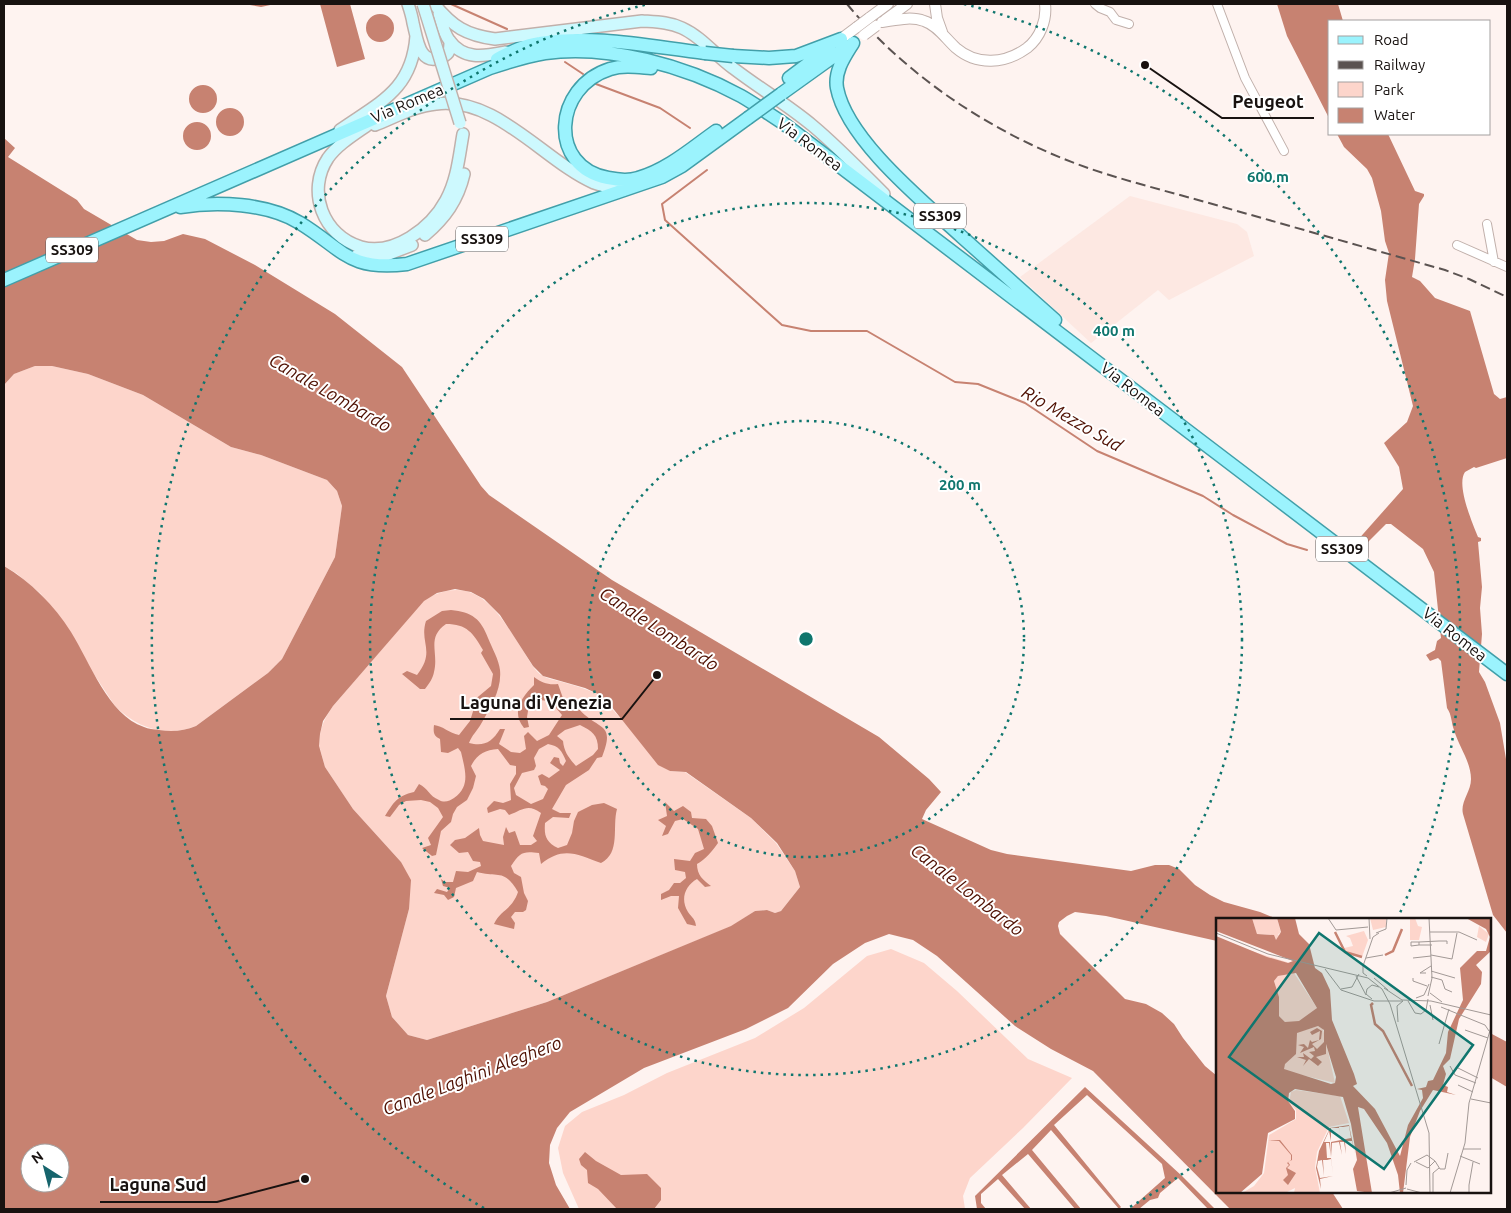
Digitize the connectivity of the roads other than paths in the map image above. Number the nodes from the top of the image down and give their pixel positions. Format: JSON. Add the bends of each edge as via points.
{"nodes":[{"id":1,"x":408,"y":4,"type":"edge"},
{"id":2,"x":423,"y":4,"type":"edge"},
{"id":3,"x":434,"y":4,"type":"edge"},
{"id":4,"x":907,"y":4,"type":"edge"},
{"id":5,"x":935,"y":4,"type":"edge"},
{"id":6,"x":1045,"y":4,"type":"edge"},
{"id":7,"x":1095,"y":4,"type":"edge"},
{"id":8,"x":1217,"y":4,"type":"edge"},
{"id":9,"x":884,"y":6,"type":"edge"},
{"id":10,"x":879,"y":24,"type":"junction"},
{"id":11,"x":1128,"y":24,"type":"dead end"},
{"id":12,"x":861,"y":31,"type":"junction"},
{"id":13,"x":942,"y":33,"type":"junction"},
{"id":14,"x":416,"y":36,"type":"junction"},
{"id":15,"x":450,"y":41,"type":"junction"},
{"id":16,"x":847,"y":41,"type":"junction"},
{"id":17,"x":518,"y":49,"type":"junction"},
{"id":18,"x":689,"y":74,"type":"junction"},
{"id":19,"x":458,"y":81,"type":"junction"},
{"id":20,"x":400,"y":106,"type":"junction"},
{"id":21,"x":745,"y":115,"type":"junction"},
{"id":22,"x":461,"y":128,"type":"junction"},
{"id":23,"x":359,"y":131,"type":"junction"},
{"id":24,"x":330,"y":136,"type":"junction"},
{"id":25,"x":1284,"y":151,"type":"dead end"},
{"id":26,"x":627,"y":190,"type":"junction"},
{"id":27,"x":160,"y":210,"type":"junction"},
{"id":28,"x":912,"y":222,"type":"junction"},
{"id":29,"x":1487,"y":224,"type":"dead end"},
{"id":30,"x":1457,"y":245,"type":"dead end"},
{"id":31,"x":337,"y":251,"type":"junction"},
{"id":32,"x":1494,"y":262,"type":"junction"},
{"id":33,"x":1507,"y":267,"type":"edge"},
{"id":34,"x":4,"y":280,"type":"edge"},
{"id":35,"x":1098,"y":362,"type":"junction"},
{"id":36,"x":1507,"y":674,"type":"edge"}],
"edges":[{"from":1,"to":14,"type":"main road"},
{"from":2,"to":22,"type":"main road","bridge":true},
{"from":3,"to":15,"type":"main road"},
{"from":3,"to":28,"type":"main road","via":[[459,29],[495,39],[642,21],[666,22],[684,29],[813,126]]},
{"from":4,"to":10,"type":"street"},
{"from":5,"to":13,"type":"street"},
{"from":6,"to":13,"type":"street","via":[[1042,28],[1034,40],[1021,52],[1000,60],[985,61],[965,54]]},
{"from":7,"to":11,"type":"street","via":[[1110,12],[1116,20]]},
{"from":8,"to":25,"type":"street","via":[[1245,78]]},
{"from":9,"to":12,"type":"street","bridge":true,"via":[[869,18]]},
{"from":10,"to":12,"type":"street","bridge":true},
{"from":10,"to":13,"type":"street","via":[[912,18],[922,20]]},
{"from":12,"to":16,"type":"street"},
{"from":14,"to":15,"type":"main road","via":[[423,55],[432,60],[446,56]]},
{"from":14,"to":24,"type":"main road","via":[[412,65],[399,86]]},
{"from":15,"to":17,"type":"main road","via":[[464,53],[476,56]]},
{"from":16,"to":17,"type":"main road","bridge":true,"via":[[796,56],[769,58],[586,40],[540,43]]},
{"from":16,"to":21,"type":"main road","number":"SS309"},
{"from":16,"to":35,"type":"main road","number":"SS309","via":[[837,86],[842,104],[858,132],[903,183]]},
{"from":17,"to":19,"type":"main road"},
{"from":18,"to":19,"type":"main road","name":"Via Romea","number":"SS309","via":[[621,54],[568,51],[520,58]]},
{"from":18,"to":21,"type":"main road","number":"SS309","via":[[628,66],[609,70],[579,89],[571,99],[565,121],[570,150],[582,167],[600,177],[637,178],[672,162]]},
{"from":18,"to":28,"type":"main road","name":"Via Romea","number":"SS309","via":[[740,96],[783,123]]},
{"from":19,"to":20,"type":"main road","name":"Via Romea","number":"SS309"},
{"from":20,"to":23,"type":"main road"},
{"from":20,"to":24,"type":"main road","name":"Via Romea","number":"SS309"},
{"from":21,"to":26,"type":"main road","number":"SS309","via":[[682,166]]},
{"from":22,"to":23,"type":"main road","via":[[453,184],[446,202],[421,230],[384,248],[362,247],[348,241],[326,221],[320,206],[320,178],[329,157]]},
{"from":22,"to":31,"type":"main road","via":[[466,152],[460,188],[438,224],[411,246],[381,258],[364,258]]},
{"from":23,"to":26,"type":"main road","via":[[420,107],[452,103],[480,110],[497,119],[595,184]]},
{"from":24,"to":27,"type":"main road","name":"Via Romea","number":"SS309"},
{"from":26,"to":31,"type":"main road","number":"SS309","via":[[407,264],[371,265]]},
{"from":27,"to":31,"type":"main road","number":"SS309","via":[[203,204],[260,208],[299,222]]},
{"from":27,"to":34,"type":"main road","name":"Via Romea","number":"SS309"},
{"from":28,"to":35,"type":"main road","name":"Via Romea","number":"SS309"},
{"from":29,"to":32,"type":"street"},
{"from":30,"to":32,"type":"street"},
{"from":32,"to":33,"type":"street"},
{"from":35,"to":36,"type":"main road","name":"Via Romea","number":"SS309"}]}
